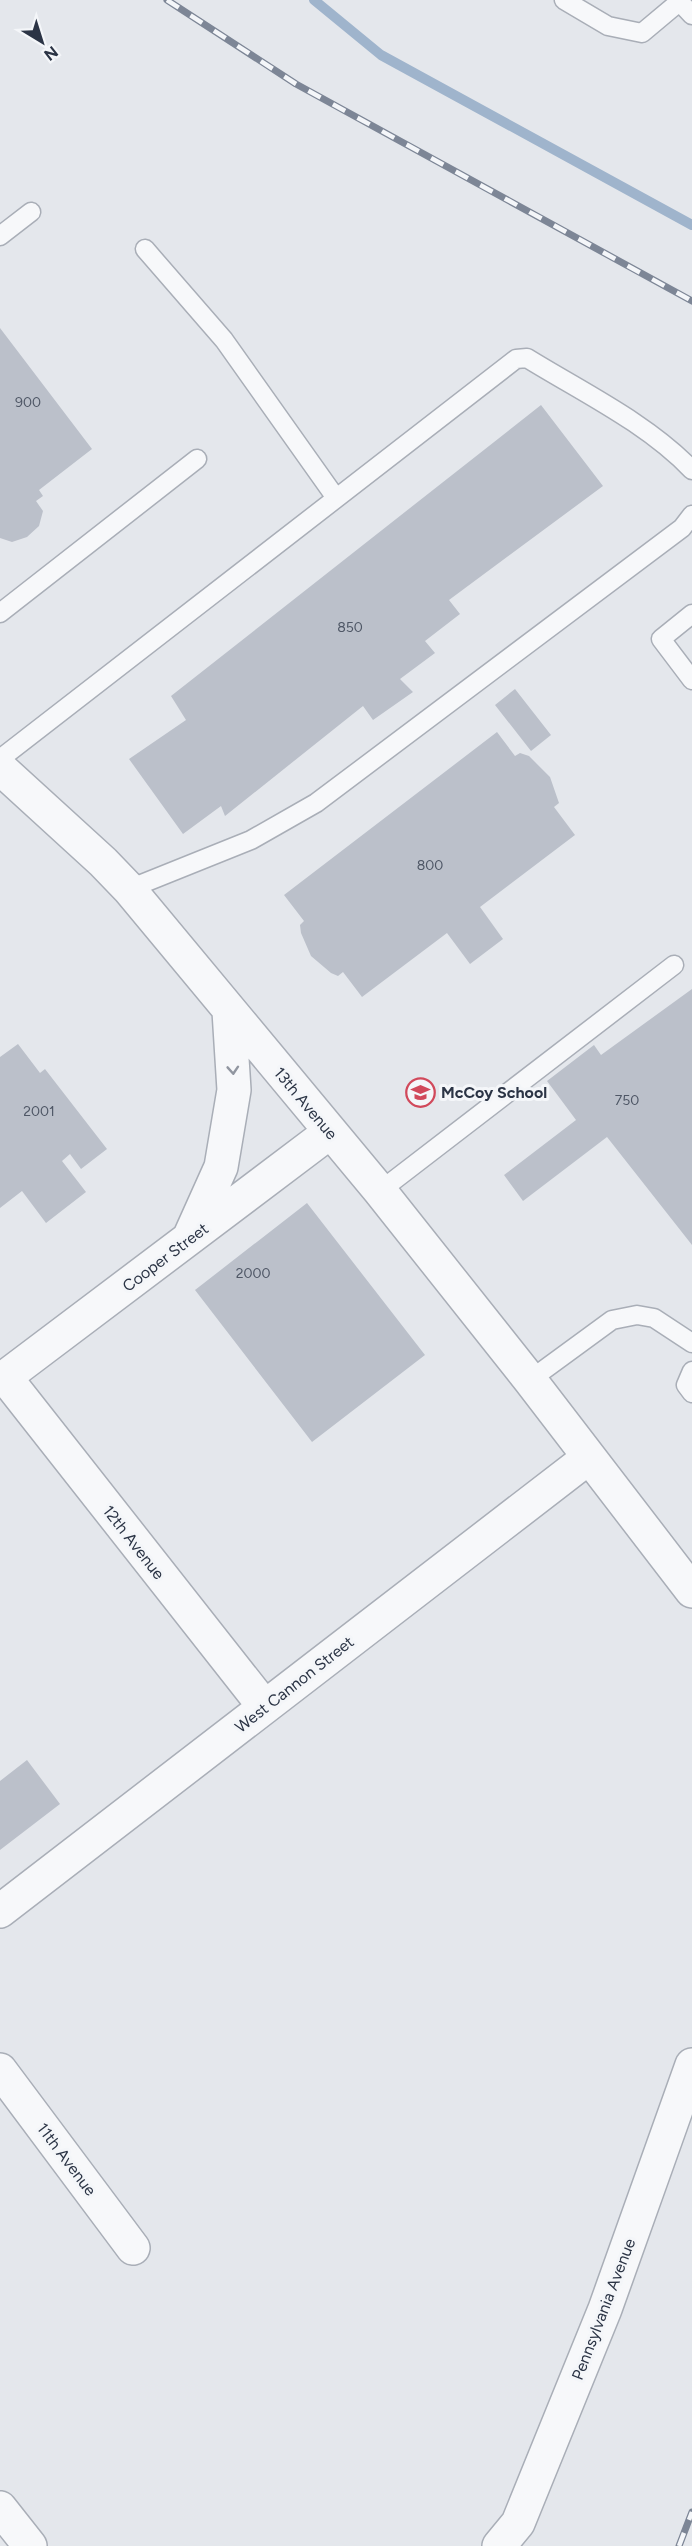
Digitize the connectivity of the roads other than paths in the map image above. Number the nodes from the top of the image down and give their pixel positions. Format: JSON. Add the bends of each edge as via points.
{"nodes":[{"id":1,"x":564,"y":0,"type":"edge"},
{"id":2,"x":678,"y":1,"type":"edge"},
{"id":3,"x":692,"y":15,"type":"edge"},
{"id":4,"x":31,"y":212,"type":"dead end"},
{"id":5,"x":0,"y":236,"type":"edge"},
{"id":6,"x":145,"y":249,"type":"dead end"},
{"id":7,"x":197,"y":459,"type":"dead end"},
{"id":8,"x":692,"y":470,"type":"edge"},
{"id":9,"x":336,"y":498,"type":"junction"},
{"id":10,"x":692,"y":515,"type":"edge"},
{"id":11,"x":0,"y":613,"type":"edge"},
{"id":12,"x":692,"y":614,"type":"edge"},
{"id":13,"x":692,"y":680,"type":"edge"},
{"id":14,"x":0,"y":759,"type":"edge"},
{"id":15,"x":0,"y":768,"type":"edge"},
{"id":16,"x":129,"y":890,"type":"junction"},
{"id":17,"x":674,"y":965,"type":"dead end"},
{"id":18,"x":229,"y":1011,"type":"junction"},
{"id":19,"x":330,"y":1132,"type":"junction"},
{"id":20,"x":380,"y":1191,"type":"junction"},
{"id":21,"x":189,"y":1239,"type":"junction"},
{"id":22,"x":692,"y":1342,"type":"edge"},
{"id":23,"x":692,"y":1371,"type":"edge"},
{"id":24,"x":2,"y":1379,"type":"edge"},
{"id":25,"x":530,"y":1380,"type":"junction"},
{"id":26,"x":692,"y":1393,"type":"edge"},
{"id":27,"x":588,"y":1458,"type":"junction"},
{"id":28,"x":692,"y":1591,"type":"edge"},
{"id":29,"x":264,"y":1706,"type":"junction"},
{"id":30,"x":0,"y":1911,"type":"edge"},
{"id":31,"x":692,"y":2065,"type":"edge"},
{"id":32,"x":0,"y":2070,"type":"edge"},
{"id":33,"x":133,"y":2248,"type":"dead end"},
{"id":34,"x":0,"y":2508,"type":"edge"},
{"id":35,"x":30,"y":2546,"type":"edge"},
{"id":36,"x":499,"y":2546,"type":"edge"}],
"edges":[{"from":1,"to":2,"type":"lane","via":[[608,26],[642,33]]},
{"from":2,"to":3,"type":"lane"},
{"from":4,"to":5,"type":"lane"},
{"from":6,"to":9,"type":"lane","via":[[224,340]]},
{"from":7,"to":11,"type":"lane"},
{"from":8,"to":9,"type":"lane","via":[[656,439],[527,358],[516,359]]},
{"from":9,"to":14,"type":"lane"},
{"from":10,"to":16,"type":"lane","via":[[682,528],[316,803],[251,840]]},
{"from":12,"to":13,"type":"lane","via":[[661,639]]},
{"from":15,"to":16,"type":"street","name":"13th Avenue"},
{"from":16,"to":18,"type":"street","name":"13th Avenue"},
{"from":17,"to":20,"type":"lane"},
{"from":18,"to":19,"type":"street","name":"13th Avenue"},
{"from":18,"to":21,"type":"street","one_way":true,"via":[[234,1090],[223,1156]]},
{"from":19,"to":20,"type":"street","name":"13th Avenue"},
{"from":19,"to":21,"type":"street","name":"Cooper Street"},
{"from":20,"to":25,"type":"street","name":"13th Avenue"},
{"from":21,"to":24,"type":"street","name":"Cooper Street"},
{"from":22,"to":25,"type":"lane","via":[[654,1318],[637,1315],[612,1320]]},
{"from":23,"to":26,"type":"lane","via":[[686,1385]]},
{"from":24,"to":29,"type":"street","name":"12th Avenue"},
{"from":25,"to":27,"type":"street","name":"13th Avenue"},
{"from":27,"to":28,"type":"street"},
{"from":27,"to":29,"type":"street","name":"West Cannon Street"},
{"from":29,"to":30,"type":"street","name":"West Cannon Street"},
{"from":31,"to":36,"type":"street","name":"Pennsylvania Avenue","via":[[605,2309],[518,2523]]},
{"from":32,"to":33,"type":"street","name":"11th Avenue"},
{"from":34,"to":35,"type":"street"}]}
